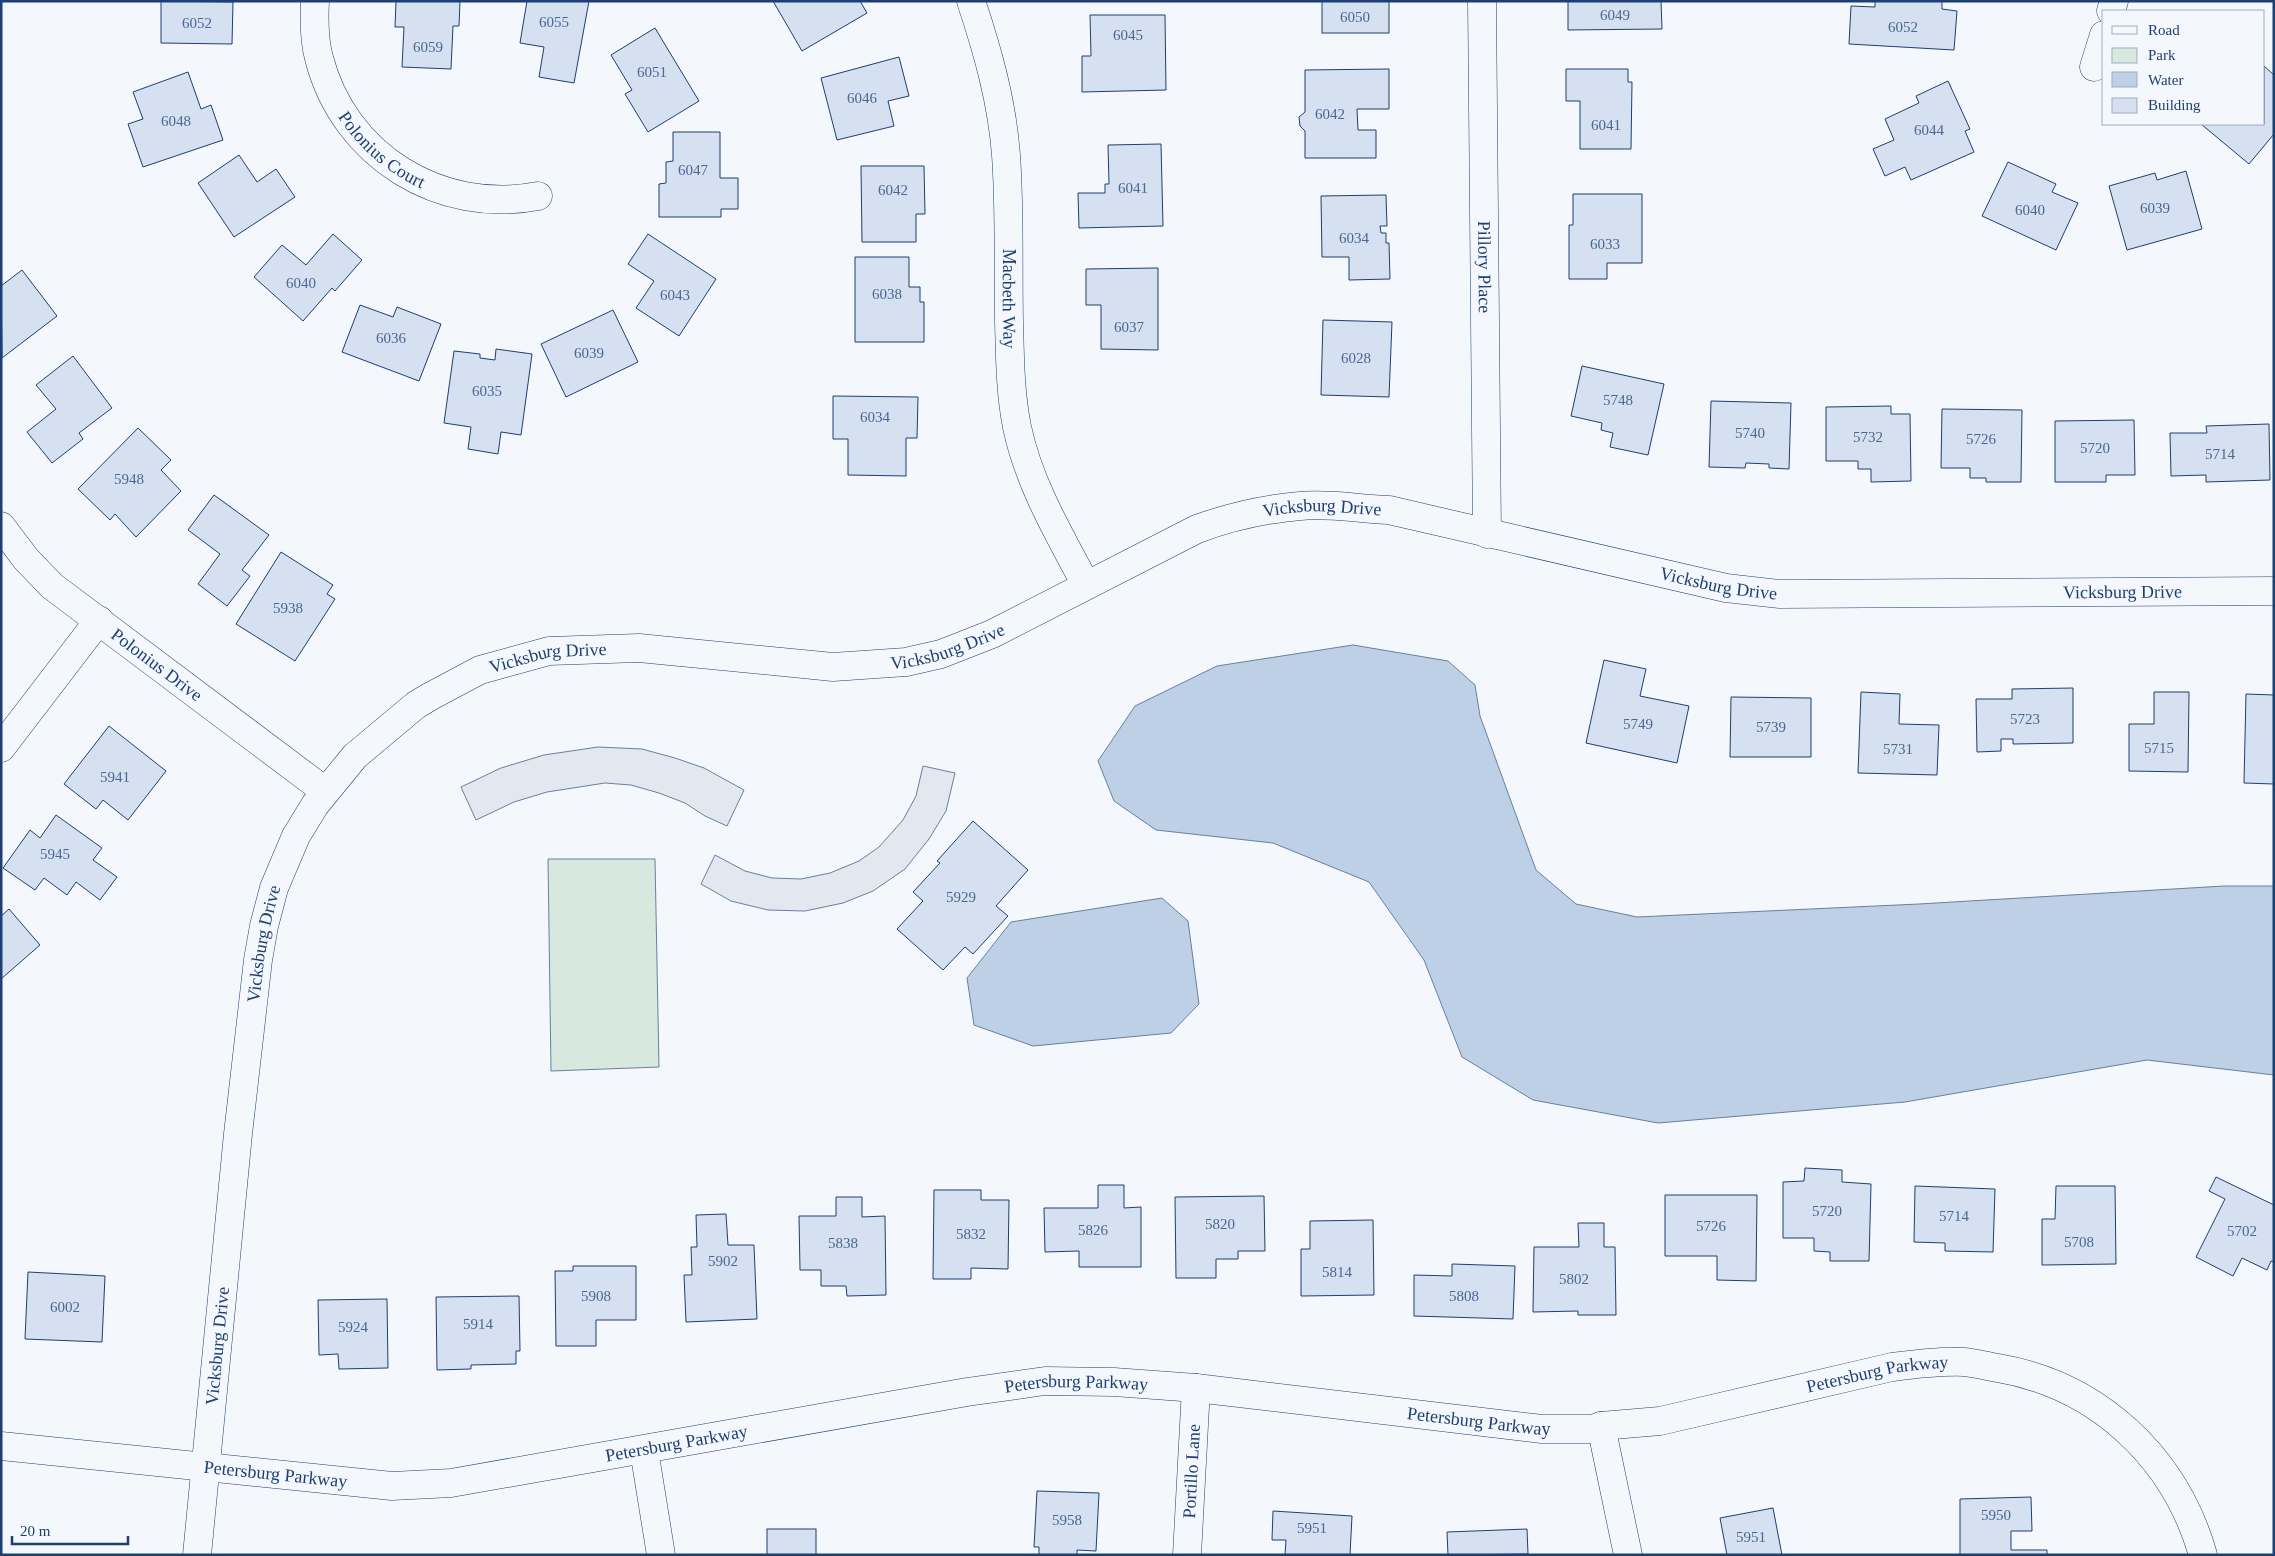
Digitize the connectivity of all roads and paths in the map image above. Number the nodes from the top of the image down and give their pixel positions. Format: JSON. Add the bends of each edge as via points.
{"nodes":[{"id":1,"x":315,"y":1,"type":"edge"},
{"id":2,"x":971,"y":1,"type":"edge"},
{"id":3,"x":1482,"y":1,"type":"edge"},
{"id":4,"x":2102,"y":41,"type":"edge"},
{"id":5,"x":2094,"y":67,"type":"dead end"},
{"id":6,"x":538,"y":196,"type":"dead end"},
{"id":7,"x":1,"y":526,"type":"edge"},
{"id":8,"x":1487,"y":534,"type":"junction"},
{"id":9,"x":1086,"y":585,"type":"junction"},
{"id":10,"x":2274,"y":591,"type":"edge"},
{"id":11,"x":99,"y":620,"type":"junction"},
{"id":12,"x":1,"y":748,"type":"edge"},
{"id":13,"x":325,"y":791,"type":"junction"},
{"id":14,"x":1196,"y":1388,"type":"junction"},
{"id":15,"x":1601,"y":1426,"type":"junction"},
{"id":16,"x":1,"y":1446,"type":"edge"},
{"id":17,"x":644,"y":1450,"type":"junction"},
{"id":18,"x":207,"y":1466,"type":"junction"},
{"id":19,"x":197,"y":1555,"type":"edge"},
{"id":20,"x":661,"y":1555,"type":"edge"},
{"id":21,"x":1187,"y":1555,"type":"edge"},
{"id":22,"x":1628,"y":1555,"type":"edge"},
{"id":23,"x":2202,"y":1555,"type":"edge"}],
"edges":[{"from":1,"to":6,"type":"street","name":"Polonius Court","via":[[314,24],[319,58],[330,90],[358,133],[396,169],[410,178],[472,198],[522,199]]},
{"from":2,"to":9,"type":"street","name":"Macbeth Way","via":[[992,67],[1005,143],[1010,368],[1017,426],[1039,495]]},
{"from":3,"to":8,"type":"street","name":"Pillory Place"},
{"from":4,"to":5,"type":"street"},
{"from":7,"to":11,"type":"street","name":"Polonius Drive","via":[[52,586]]},
{"from":8,"to":9,"type":"street","name":"Vicksburg Drive","via":[[1389,510],[1300,506],[1230,517],[1197,528]]},
{"from":8,"to":10,"type":"street","name":"Vicksburg Drive","via":[[1726,588],[1780,594]]},
{"from":9,"to":13,"type":"street","name":"Vicksburg Drive","via":[[992,634],[941,654],[906,662],[833,667],[639,648],[549,650],[514,659],[480,670],[416,704],[355,756]]},
{"from":11,"to":12,"type":"street"},
{"from":11,"to":13,"type":"street","name":"Polonius Drive"},
{"from":13,"to":18,"type":"street","name":"Vicksburg Drive","via":[[287,854],[274,888],[258,960]]},
{"from":14,"to":15,"type":"street","name":"Petersburg Parkway","via":[[1542,1428]]},
{"from":14,"to":17,"type":"street","name":"Petersburg Parkway","via":[[1045,1381]]},
{"from":14,"to":21,"type":"street","name":"Portillo Lane"},
{"from":15,"to":22,"type":"street"},
{"from":15,"to":23,"type":"street","name":"Petersburg Parkway","via":[[1660,1421],[1928,1362],[1966,1362],[2021,1371],[2057,1384],[2089,1401],[2133,1436],[2178,1494]]},
{"from":16,"to":18,"type":"street","name":"Petersburg Parkway"},
{"from":17,"to":18,"type":"street","name":"Petersburg Parkway","via":[[451,1483],[412,1486]]},
{"from":17,"to":20,"type":"street"},
{"from":18,"to":19,"type":"street","name":"Vicksburg Drive"}]}
